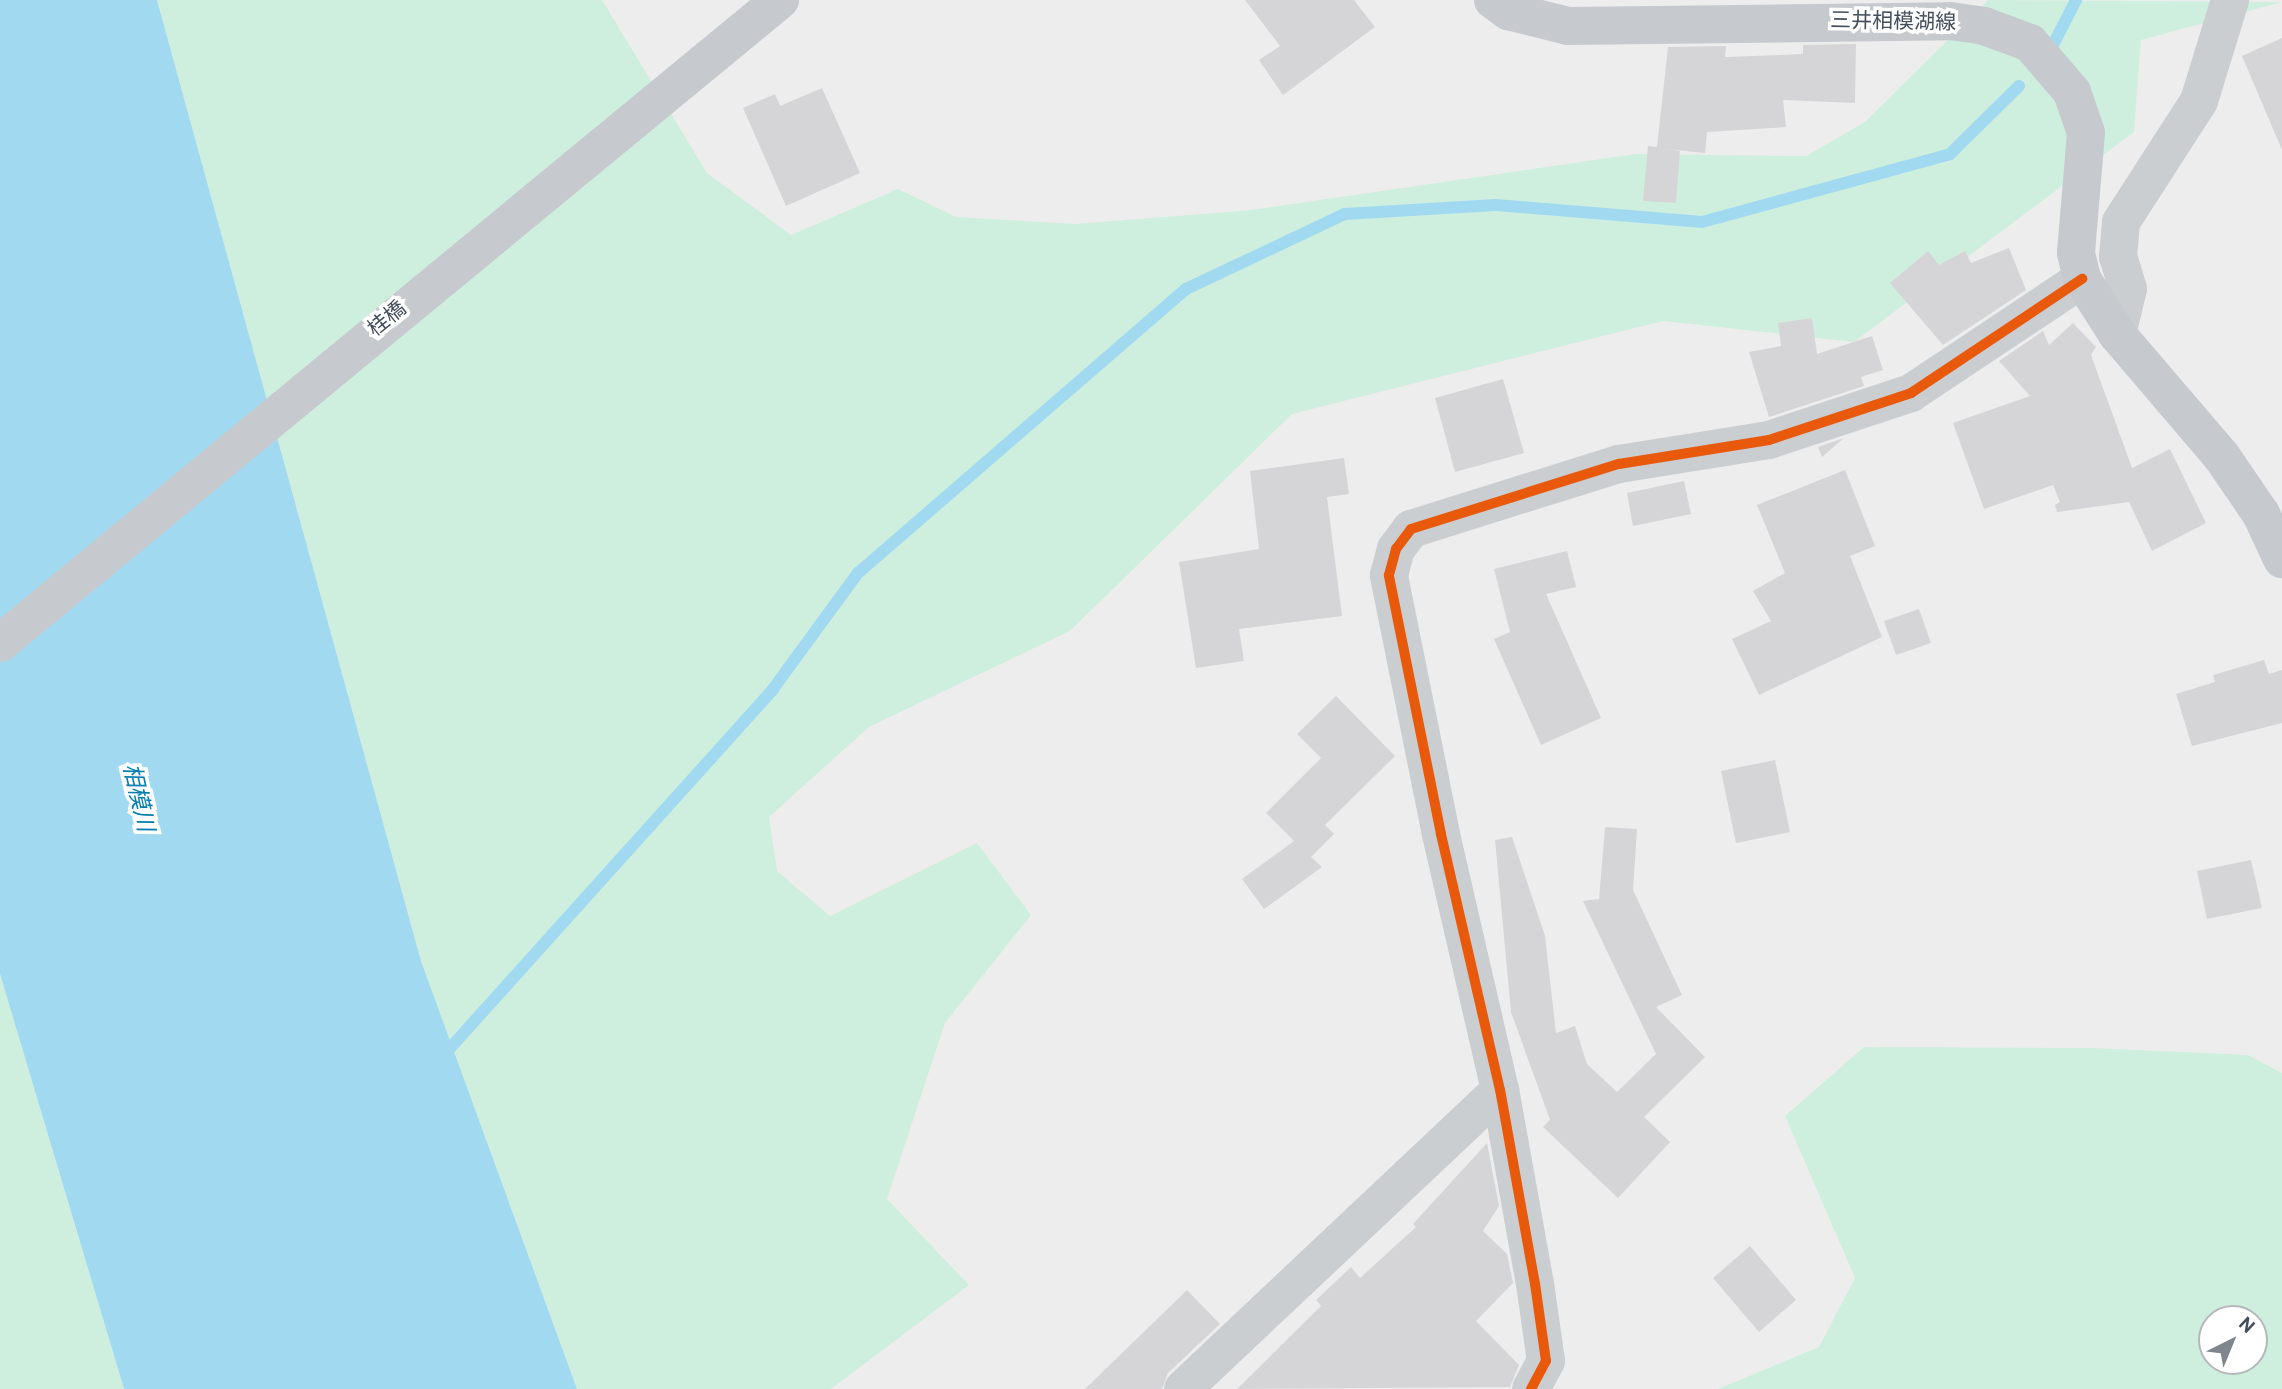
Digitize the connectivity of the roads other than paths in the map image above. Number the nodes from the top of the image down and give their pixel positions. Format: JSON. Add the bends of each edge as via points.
{"nodes":[{"id":1,"x":780,"y":0,"type":"edge"},
{"id":2,"x":1493,"y":0,"type":"edge"},
{"id":3,"x":2230,"y":0,"type":"edge"},
{"id":4,"x":2082,"y":278,"type":"junction"},
{"id":5,"x":2117,"y":334,"type":"junction"},
{"id":6,"x":2282,"y":559,"type":"edge"},
{"id":7,"x":0,"y":643,"type":"edge"},
{"id":8,"x":1500,"y":1090,"type":"junction"},
{"id":9,"x":1182,"y":1389,"type":"edge"},
{"id":10,"x":1531,"y":1389,"type":"edge"}],
"edges":[{"from":1,"to":7,"type":"main road","name":"桂橋"},
{"from":2,"to":4,"type":"main road","name":"三井相模湖線","via":[[1518,15],[1569,26],[1950,21],[2030,43],[2051,64],[2081,112],[2086,133],[2076,253]]},
{"from":3,"to":5,"type":"street","via":[[2199,101],[2121,222],[2118,257],[2128,289]]},
{"from":4,"to":5,"type":"main road","name":"三井相模湖線"},
{"from":4,"to":8,"type":"street","via":[[1911,393],[1769,440],[1619,464],[1578,476],[1411,529],[1396,549],[1389,575],[1441,834]]},
{"from":5,"to":6,"type":"main road","name":"三井相模湖線","via":[[2222,457],[2261,514]]},
{"from":8,"to":9,"type":"street"},
{"from":8,"to":10,"type":"street","via":[[1546,1361]]}]}
